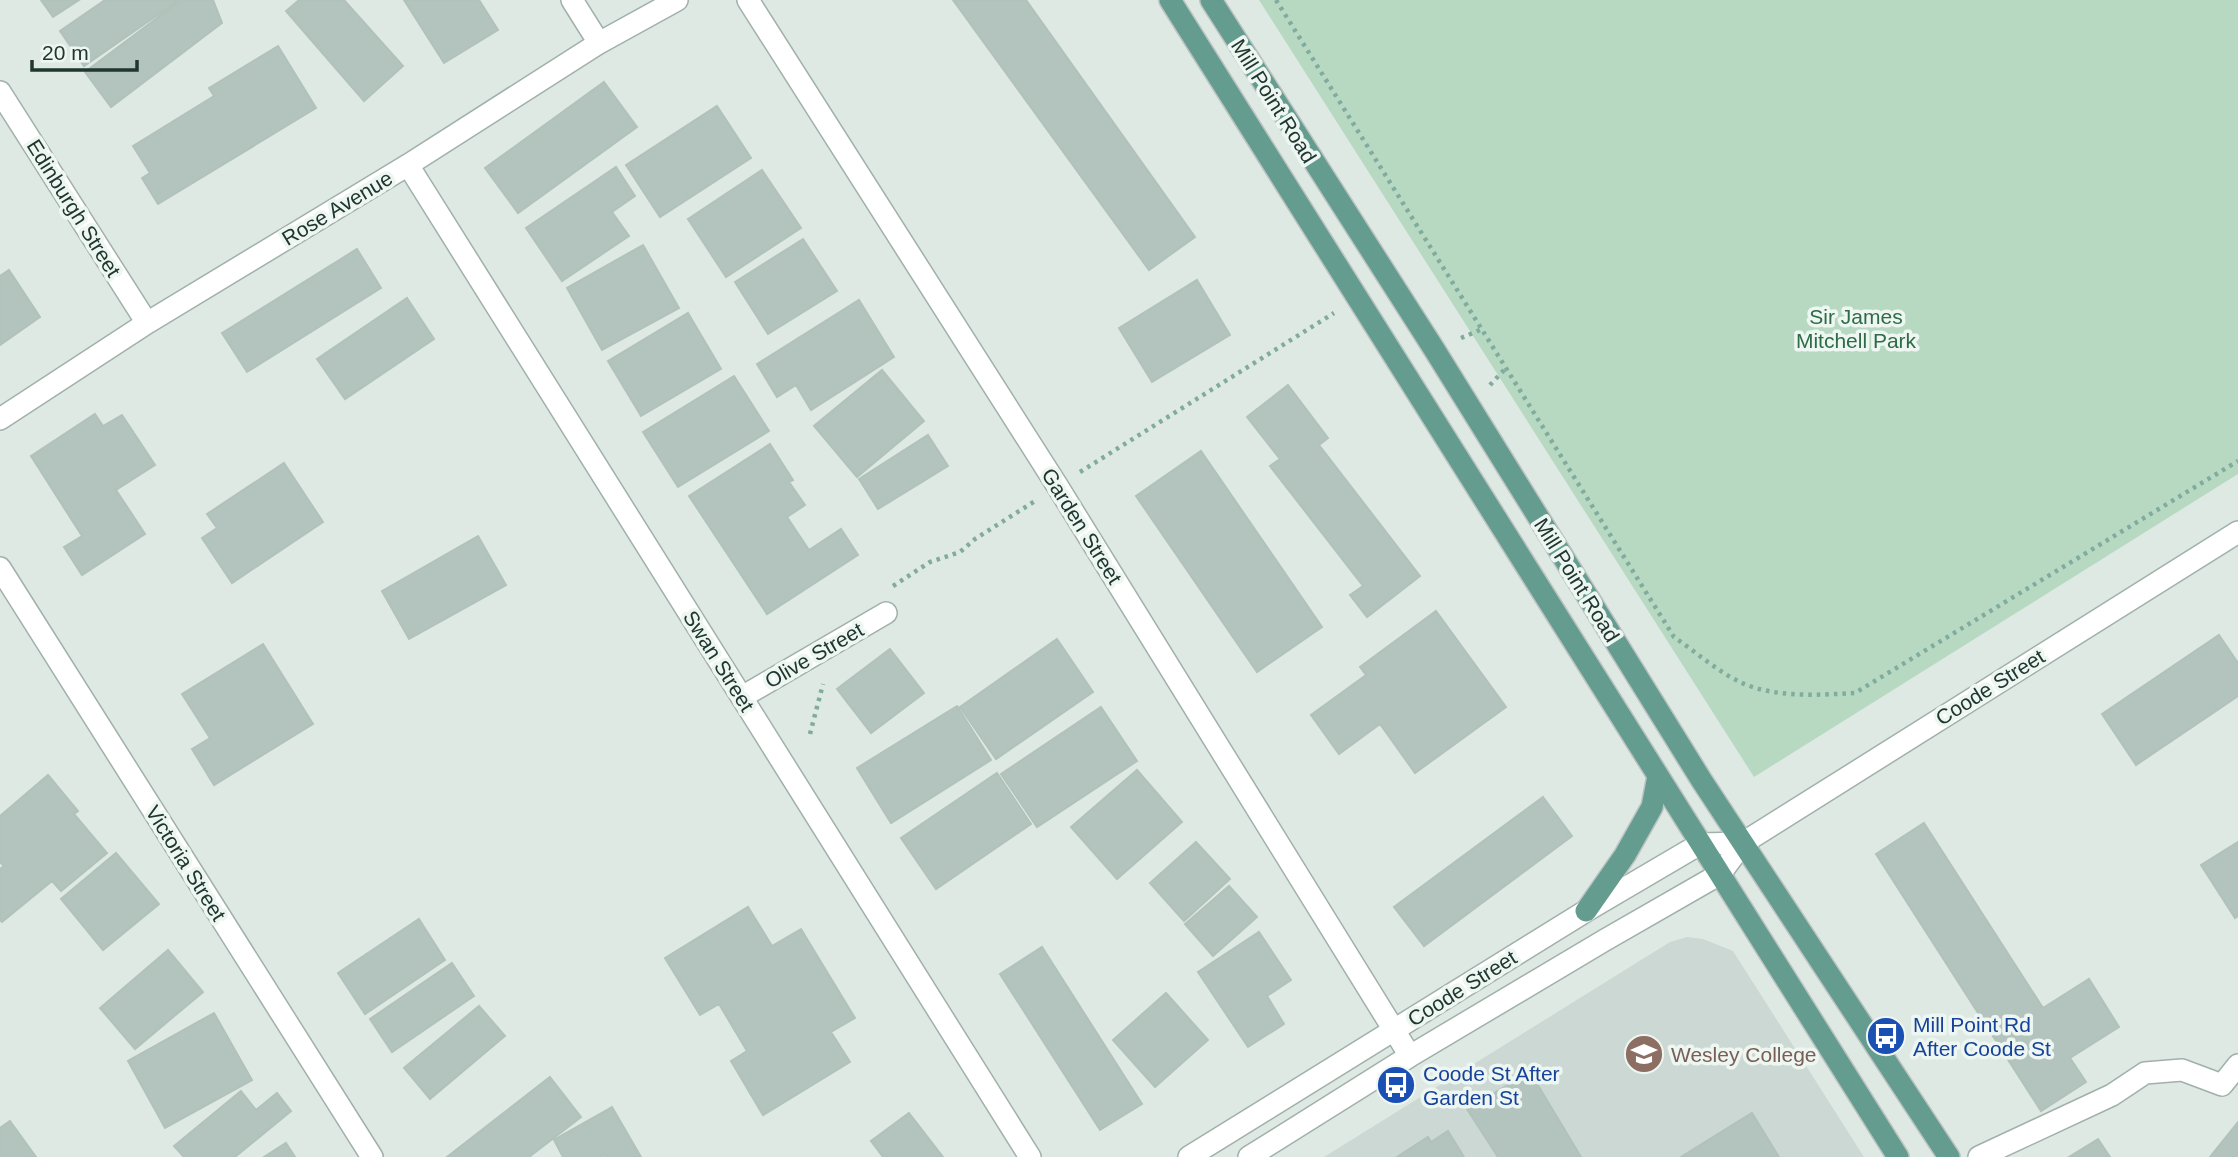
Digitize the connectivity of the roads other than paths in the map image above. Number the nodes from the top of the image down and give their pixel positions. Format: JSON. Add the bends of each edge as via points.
{"nodes":[{"id":1,"x":572,"y":0,"type":"edge"},
{"id":2,"x":677,"y":0,"type":"edge"},
{"id":3,"x":748,"y":0,"type":"edge"},
{"id":4,"x":1170,"y":0,"type":"edge"},
{"id":5,"x":1211,"y":0,"type":"edge"},
{"id":6,"x":599,"y":43,"type":"junction"},
{"id":7,"x":0,"y":92,"type":"edge"},
{"id":8,"x":408,"y":165,"type":"junction"},
{"id":9,"x":148,"y":323,"type":"junction"},
{"id":10,"x":0,"y":419,"type":"edge"},
{"id":11,"x":2238,"y":532,"type":"edge"},
{"id":12,"x":0,"y":568,"type":"edge"},
{"id":13,"x":886,"y":613,"type":"road end"},
{"id":14,"x":741,"y":697,"type":"junction"},
{"id":15,"x":1658,"y":776,"type":"junction"},
{"id":16,"x":1743,"y":843,"type":"junction"},
{"id":17,"x":1700,"y":844,"type":"junction"},
{"id":18,"x":1720,"y":874,"type":"junction"},
{"id":19,"x":1586,"y":911,"type":"junction"},
{"id":20,"x":1394,"y":1031,"type":"junction"},
{"id":21,"x":1410,"y":1056,"type":"junction"},
{"id":22,"x":2238,"y":1065,"type":"edge"},
{"id":23,"x":372,"y":1157,"type":"edge"},
{"id":24,"x":1030,"y":1157,"type":"edge"},
{"id":25,"x":1189,"y":1157,"type":"edge"},
{"id":26,"x":1249,"y":1157,"type":"edge"},
{"id":27,"x":1898,"y":1157,"type":"edge"},
{"id":28,"x":1949,"y":1157,"type":"edge"},
{"id":29,"x":1979,"y":1157,"type":"edge"}],
"edges":[{"from":1,"to":6,"type":"street"},
{"from":2,"to":6,"type":"street","name":"Rose Avenue"},
{"from":3,"to":20,"type":"street","name":"Garden Street","via":[[1058,487]]},
{"from":4,"to":15,"type":"main road","name":"Mill Point Road"},
{"from":5,"to":16,"type":"main road","name":"Mill Point Road"},
{"from":6,"to":8,"type":"street","name":"Rose Avenue"},
{"from":7,"to":9,"type":"street","name":"Edinburgh Street"},
{"from":8,"to":9,"type":"street","name":"Rose Avenue"},
{"from":8,"to":14,"type":"street","name":"Swan Street"},
{"from":9,"to":10,"type":"street","name":"Rose Avenue"},
{"from":11,"to":16,"type":"street","name":"Coode Street"},
{"from":12,"to":23,"type":"street","name":"Victoria Street"},
{"from":13,"to":14,"type":"street","name":"Olive Street"},
{"from":14,"to":24,"type":"street","name":"Swan Street"},
{"from":15,"to":17,"type":"main road","name":"Mill Point Road"},
{"from":15,"to":19,"type":"main road","via":[[1652,807]]},
{"from":16,"to":17,"type":"street","name":"Coode Street"},
{"from":16,"to":18,"type":"street","name":"Coode Street"},
{"from":16,"to":28,"type":"main road","name":"Mill Point Road"},
{"from":17,"to":18,"type":"main road","name":"Mill Point Road"},
{"from":17,"to":19,"type":"street","name":"Coode Street"},
{"from":18,"to":21,"type":"street","name":"Coode Street"},
{"from":18,"to":27,"type":"main road","name":"Mill Point Road"},
{"from":19,"to":20,"type":"street","name":"Coode Street"},
{"from":20,"to":21,"type":"street","name":"Garden Street"},
{"from":20,"to":25,"type":"street","name":"Coode Street"},
{"from":21,"to":26,"type":"street","name":"Coode Street"},
{"from":22,"to":29,"type":"street","via":[[2222,1085],[2182,1070],[2145,1073],[2112,1095]]}]}
